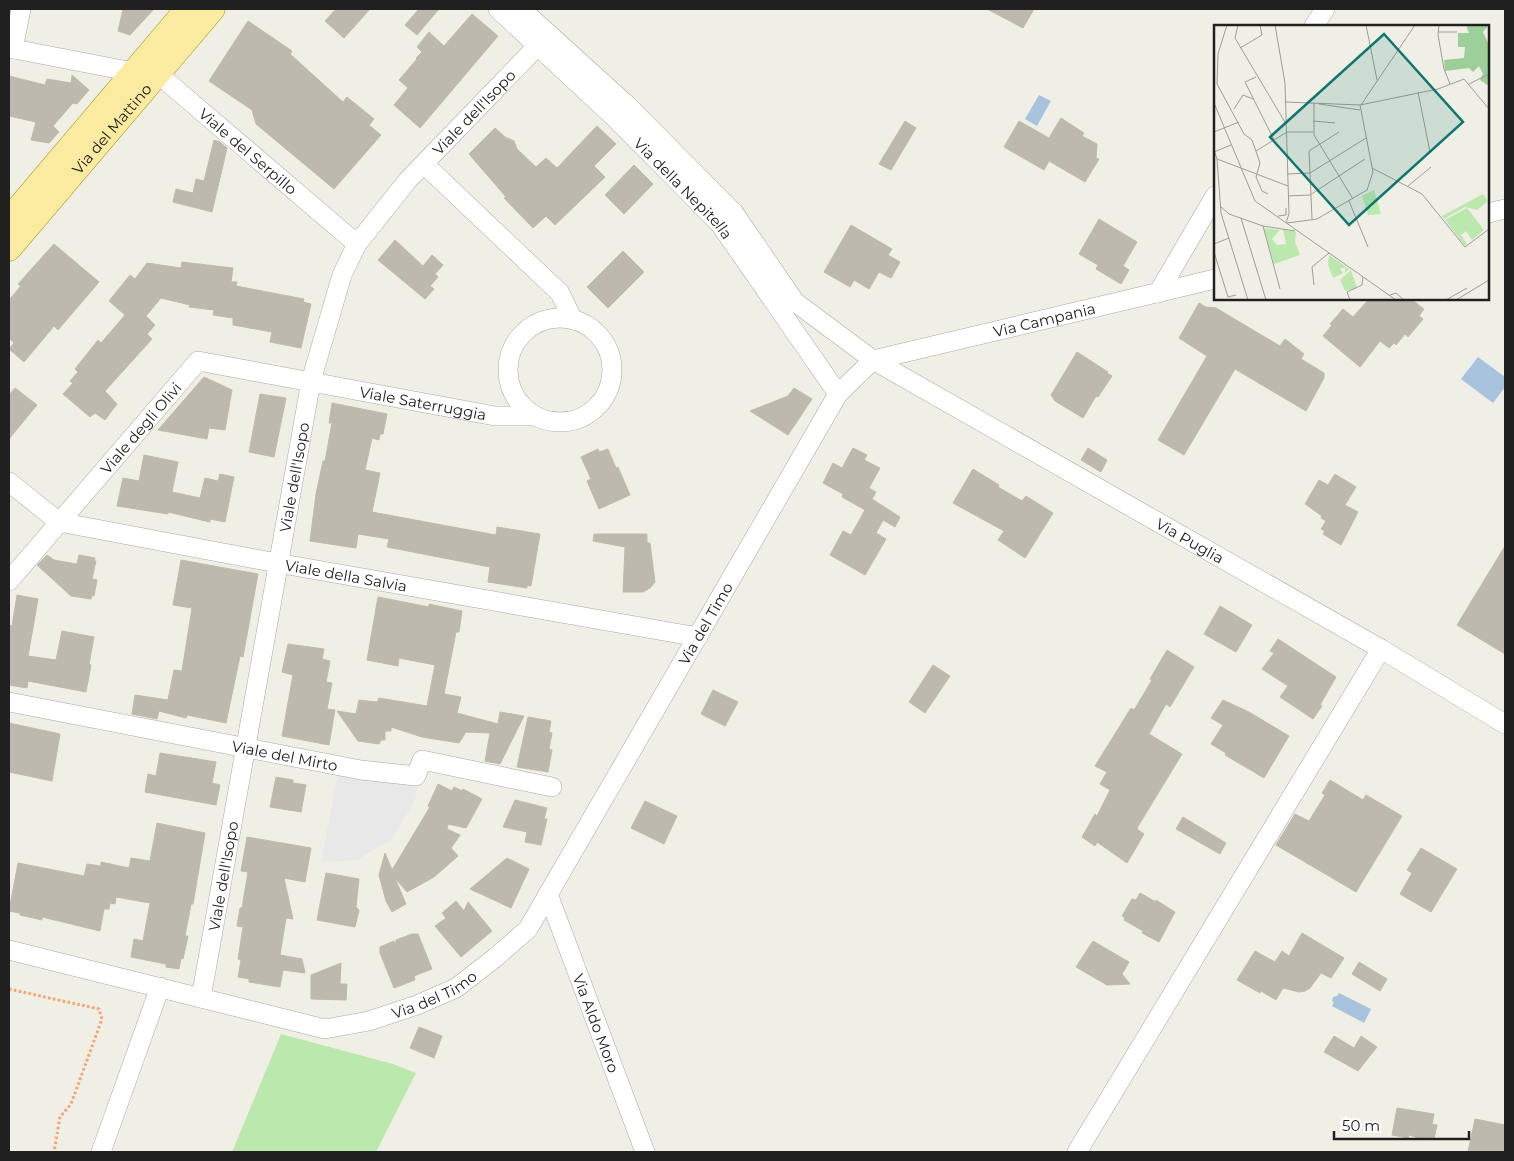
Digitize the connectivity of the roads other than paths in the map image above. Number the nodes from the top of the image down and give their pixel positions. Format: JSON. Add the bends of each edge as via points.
{"nodes":[{"id":1,"x":21,"y":9,"type":"edge"},
{"id":2,"x":498,"y":9,"type":"edge"},
{"id":3,"x":521,"y":9,"type":"edge"},
{"id":4,"x":1325,"y":9,"type":"edge"},
{"id":5,"x":202,"y":10,"type":"edge"},
{"id":6,"x":1315,"y":25,"type":"edge"},
{"id":7,"x":544,"y":40,"type":"junction"},
{"id":8,"x":11,"y":49,"type":"edge"},
{"id":9,"x":133,"y":72,"type":"junction"},
{"id":10,"x":158,"y":74,"type":"junction"},
{"id":11,"x":424,"y":164,"type":"junction"},
{"id":12,"x":40,"y":197,"type":"junction"},
{"id":13,"x":1214,"y":198,"type":"edge"},
{"id":14,"x":1505,"y":209,"type":"edge"},
{"id":15,"x":1489,"y":213,"type":"edge"},
{"id":16,"x":9,"y":219,"type":"edge"},
{"id":17,"x":357,"y":244,"type":"junction"},
{"id":18,"x":9,"y":249,"type":"edge"},
{"id":19,"x":1214,"y":279,"type":"edge"},
{"id":20,"x":1158,"y":293,"type":"junction"},
{"id":21,"x":574,"y":320,"type":"junction"},
{"id":22,"x":873,"y":360,"type":"junction"},
{"id":23,"x":311,"y":381,"type":"junction"},
{"id":24,"x":838,"y":394,"type":"junction"},
{"id":25,"x":536,"y":416,"type":"junction"},
{"id":26,"x":9,"y":482,"type":"edge"},
{"id":27,"x":59,"y":522,"type":"junction"},
{"id":28,"x":277,"y":563,"type":"junction"},
{"id":29,"x":9,"y":581,"type":"edge"},
{"id":30,"x":698,"y":637,"type":"junction"},
{"id":31,"x":1381,"y":649,"type":"junction"},
{"id":32,"x":9,"y":702,"type":"edge"},
{"id":33,"x":1505,"y":724,"type":"edge"},
{"id":34,"x":246,"y":748,"type":"junction"},
{"id":35,"x":552,"y":787,"type":"dead end"},
{"id":36,"x":548,"y":894,"type":"junction"},
{"id":37,"x":9,"y":950,"type":"edge"},
{"id":38,"x":160,"y":987,"type":"junction"},
{"id":39,"x":201,"y":998,"type":"junction"},
{"id":40,"x":101,"y":1152,"type":"edge"},
{"id":41,"x":645,"y":1152,"type":"edge"},
{"id":42,"x":1077,"y":1152,"type":"edge"}],
"edges":[{"from":1,"to":8,"type":"street"},
{"from":2,"to":7,"type":"street","name":"Via della Nepitella"},
{"from":3,"to":7,"type":"street","name":"Via della Nepitella"},
{"from":4,"to":6,"type":"street"},
{"from":5,"to":9,"type":"main road","name":"Via del Mattino"},
{"from":5,"to":10,"type":"main road","name":"Via del Mattino"},
{"from":7,"to":11,"type":"street","name":"Viale dell'Isopo"},
{"from":7,"to":22,"type":"street","name":"Via della Nepitella","via":[[627,105],[734,213],[795,302]]},
{"from":7,"to":24,"type":"street","name":"Via della Nepitella","via":[[616,119],[720,224]]},
{"from":8,"to":9,"type":"street"},
{"from":9,"to":10,"type":"street"},
{"from":9,"to":12,"type":"main road","name":"Via del Mattino"},
{"from":10,"to":12,"type":"main road","name":"Via del Mattino"},
{"from":10,"to":17,"type":"street","name":"Viale del Serpillo"},
{"from":11,"to":17,"type":"street","name":"Viale dell'Isopo"},
{"from":11,"to":21,"type":"street","via":[[560,293]]},
{"from":12,"to":16,"type":"main road","name":"Via del Mattino"},
{"from":12,"to":18,"type":"main road","name":"Via del Mattino"},
{"from":13,"to":20,"type":"street"},
{"from":14,"to":15,"type":"street"},
{"from":17,"to":23,"type":"street","name":"Viale dell'Isopo","via":[[342,275]]},
{"from":19,"to":20,"type":"street","name":"Via Campania"},
{"from":20,"to":22,"type":"street","name":"Via Campania"},
{"from":21,"to":25,"type":"street","name":"Viale Saterruggia","via":[[557,318],[540,322],[526,330],[515,343],[509,359],[508,376],[513,392]]},
{"from":21,"to":25,"type":"street","name":"Viale Saterruggia","via":[[596,333],[610,355],[612,372],[608,389],[600,404],[586,415],[570,421]]},
{"from":22,"to":24,"type":"street","name":"Via del Timo"},
{"from":22,"to":31,"type":"street","name":"Via Puglia"},
{"from":23,"to":25,"type":"street","name":"Viale Saterruggia","via":[[495,416]]},
{"from":23,"to":27,"type":"street","name":"Viale degli Olivi","via":[[198,361]]},
{"from":23,"to":28,"type":"street","name":"Viale dell'Isopo"},
{"from":24,"to":30,"type":"street","name":"Via del Timo"},
{"from":26,"to":27,"type":"street","name":"Viale della Salvia"},
{"from":27,"to":28,"type":"street","name":"Viale della Salvia"},
{"from":27,"to":29,"type":"street","name":"Viale degli Olivi"},
{"from":28,"to":30,"type":"street","name":"Viale della Salvia"},
{"from":28,"to":34,"type":"street","name":"Viale dell'Isopo"},
{"from":30,"to":36,"type":"street","name":"Via del Timo"},
{"from":31,"to":33,"type":"street","name":"Via Puglia"},
{"from":31,"to":42,"type":"street"},
{"from":32,"to":34,"type":"street","name":"Viale del Mirto"},
{"from":34,"to":35,"type":"street","name":"Viale del Mirto","via":[[361,770],[416,776],[422,760]]},
{"from":34,"to":39,"type":"street","name":"Viale dell'Isopo"},
{"from":36,"to":39,"type":"street","name":"Via del Timo","via":[[528,928],[456,988],[369,1021],[325,1029]]},
{"from":36,"to":41,"type":"street","name":"Via Aldo Moro"},
{"from":37,"to":38,"type":"street"},
{"from":38,"to":39,"type":"street"},
{"from":38,"to":40,"type":"street"}]}
